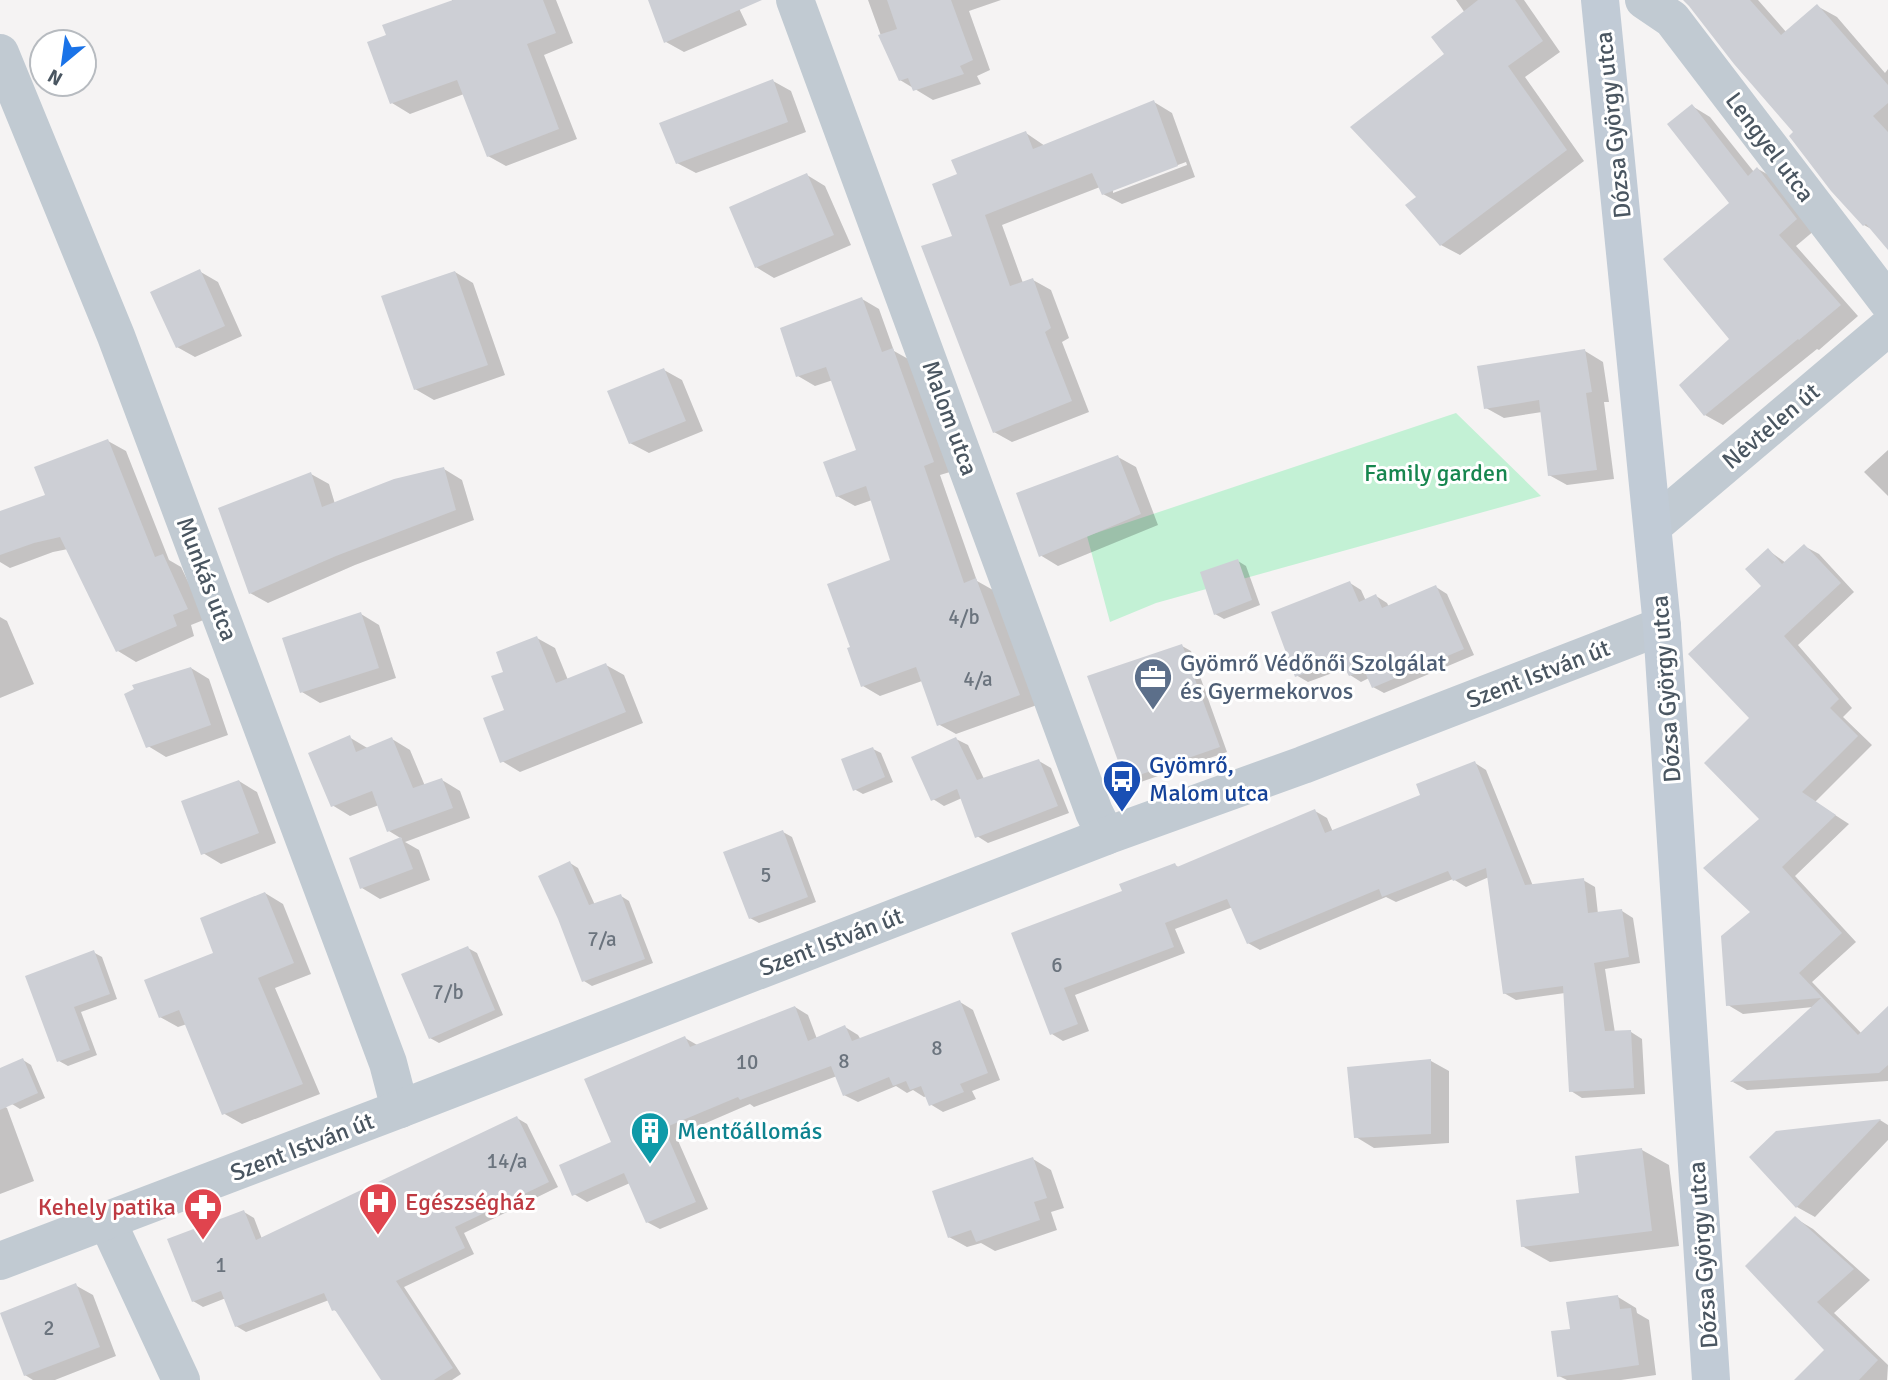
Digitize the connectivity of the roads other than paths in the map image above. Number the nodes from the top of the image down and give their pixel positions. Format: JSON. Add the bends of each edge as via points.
{"nodes":[{"id":1,"x":795,"y":0,"type":"edge"},
{"id":2,"x":1600,"y":0,"type":"edge"},
{"id":3,"x":1644,"y":0,"type":"edge"},
{"id":4,"x":0,"y":53,"type":"edge"},
{"id":5,"x":1888,"y":302,"type":"edge"},
{"id":6,"x":1888,"y":327,"type":"edge"},
{"id":7,"x":1654,"y":525,"type":"junction"},
{"id":8,"x":1662,"y":626,"type":"junction"},
{"id":9,"x":1106,"y":836,"type":"junction"},
{"id":10,"x":400,"y":1109,"type":"junction"},
{"id":11,"x":107,"y":1221,"type":"junction"},
{"id":12,"x":0,"y":1261,"type":"edge"},
{"id":13,"x":181,"y":1380,"type":"edge"},
{"id":14,"x":1711,"y":1380,"type":"edge"}],
"edges":[{"from":1,"to":9,"type":"street","name":"Malom utca"},
{"from":2,"to":7,"type":"main road","name":"Dózsa György utca"},
{"from":3,"to":5,"type":"street","name":"Lengyel utca","via":[[1672,19]]},
{"from":4,"to":10,"type":"street","name":"Munkás utca","via":[[116,336],[388,1063]]},
{"from":6,"to":7,"type":"street","name":"Névtelen út"},
{"from":7,"to":8,"type":"main road","name":"Dózsa György utca"},
{"from":8,"to":9,"type":"street","name":"Szent István út"},
{"from":8,"to":14,"type":"main road","name":"Dózsa György utca"},
{"from":9,"to":10,"type":"street","name":"Szent István út"},
{"from":10,"to":11,"type":"street","name":"Szent István út"},
{"from":11,"to":12,"type":"street","name":"Szent István út"},
{"from":11,"to":13,"type":"street"}]}
